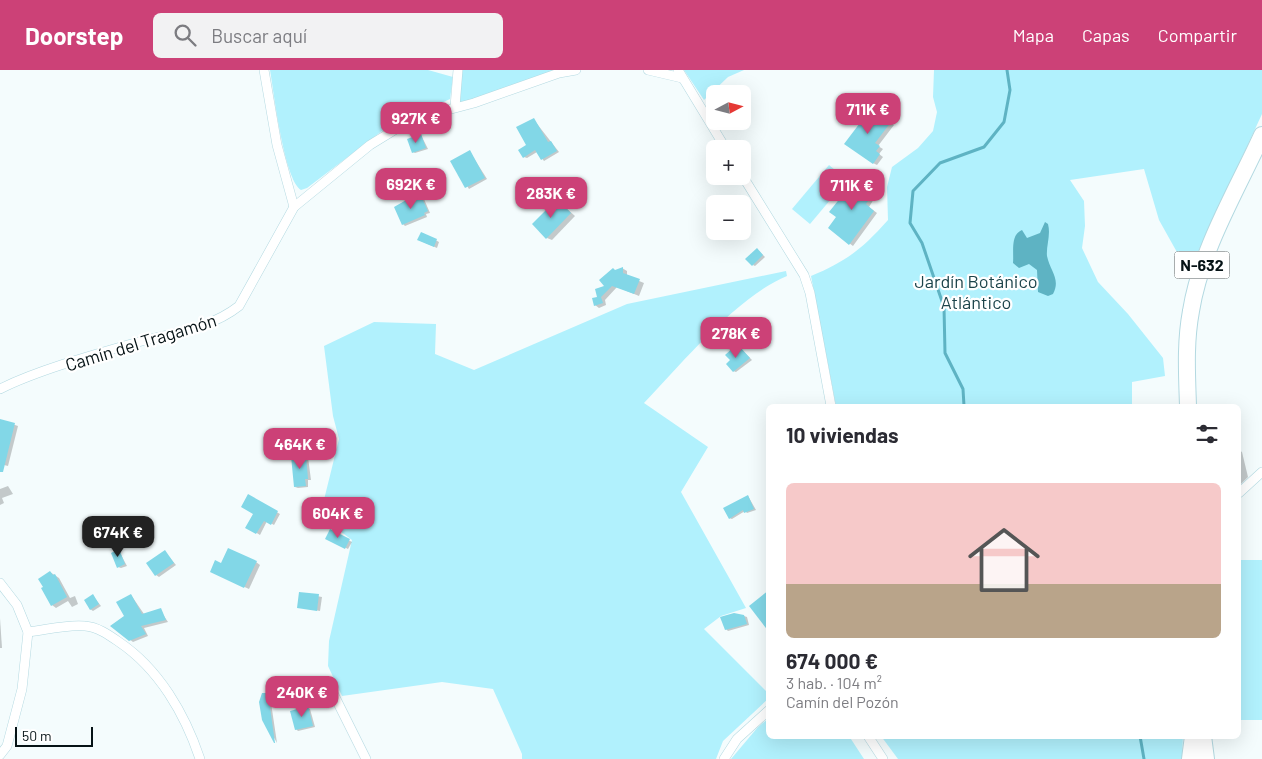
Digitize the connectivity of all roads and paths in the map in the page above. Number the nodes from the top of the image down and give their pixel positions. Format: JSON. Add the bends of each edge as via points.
{"nodes":[{"id":1,"x":264,"y":70,"type":"edge"},
{"id":2,"x":458,"y":70,"type":"edge"},
{"id":3,"x":576,"y":70,"type":"edge"},
{"id":4,"x":648,"y":70,"type":"edge"},
{"id":5,"x":680,"y":74,"type":"edge"},
{"id":6,"x":455,"y":107,"type":"junction"},
{"id":7,"x":1262,"y":135,"type":"edge"},
{"id":8,"x":720,"y":140,"type":"edge"},
{"id":9,"x":748,"y":185,"type":"edge"},
{"id":10,"x":294,"y":207,"type":"junction"},
{"id":11,"x":0,"y":390,"type":"edge"},
{"id":12,"x":831,"y":404,"type":"edge"},
{"id":13,"x":1188,"y":404,"type":"edge"},
{"id":14,"x":1262,"y":472,"type":"edge"},
{"id":15,"x":1241,"y":491,"type":"edge"},
{"id":16,"x":0,"y":583,"type":"edge"},
{"id":17,"x":28,"y":632,"type":"junction"},
{"id":18,"x":329,"y":685,"type":"dead end"},
{"id":19,"x":766,"y":713,"type":"edge"},
{"id":20,"x":870,"y":739,"type":"edge"},
{"id":21,"x":1193,"y":739,"type":"edge"},
{"id":22,"x":1204,"y":739,"type":"edge"},
{"id":23,"x":0,"y":755,"type":"edge"},
{"id":24,"x":200,"y":759,"type":"edge"},
{"id":25,"x":366,"y":759,"type":"edge"},
{"id":26,"x":724,"y":759,"type":"edge"},
{"id":27,"x":883,"y":759,"type":"edge"},
{"id":28,"x":1190,"y":759,"type":"edge"},
{"id":29,"x":1206,"y":759,"type":"edge"}],
"edges":[{"from":1,"to":10,"type":"street","via":[[276,145]]},
{"from":2,"to":6,"type":"street"},
{"from":3,"to":6,"type":"street","name":"Camín del Tragamón"},
{"from":4,"to":5,"type":"street"},
{"from":5,"to":8,"type":"street"},
{"from":6,"to":10,"type":"street","name":"Camín del Tragamón","via":[[425,116],[379,140]]},
{"from":7,"to":13,"type":"highway","number":"N-632","via":[[1200,270],[1190,311],[1186,352]]},
{"from":9,"to":12,"type":"street","via":[[804,275]]},
{"from":10,"to":11,"type":"street","name":"Camín del Tragamón","via":[[239,306],[228,315],[182,332],[138,342],[39,374]]},
{"from":14,"to":15,"type":"street"},
{"from":16,"to":17,"type":"street","via":[[17,605]]},
{"from":17,"to":23,"type":"street","via":[[22,689],[8,746]]},
{"from":17,"to":24,"type":"street","via":[[85,626],[103,631],[137,654],[152,670],[183,717]]},
{"from":18,"to":25,"type":"street"},
{"from":19,"to":26,"type":"street","via":[[737,739]]},
{"from":20,"to":27,"type":"street"},
{"from":21,"to":28,"type":"highway"},
{"from":22,"to":29,"type":"highway"}]}
